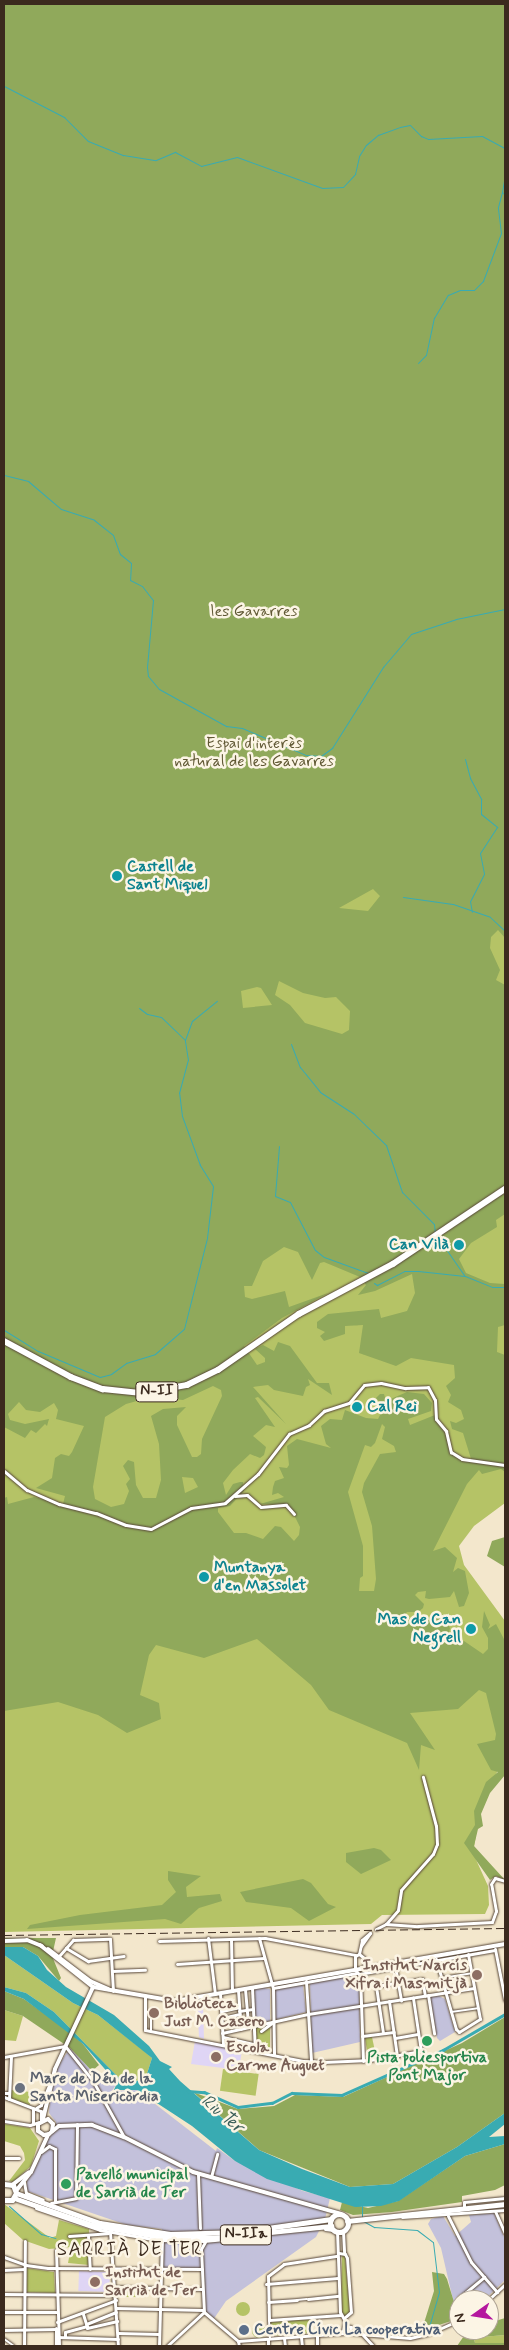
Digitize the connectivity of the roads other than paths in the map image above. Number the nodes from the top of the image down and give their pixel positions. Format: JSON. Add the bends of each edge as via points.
{"nodes":[{"id":1,"x":505,"y":1189,"type":"edge"},
{"id":2,"x":4,"y":1341,"type":"edge"},
{"id":3,"x":505,"y":1466,"type":"edge"},
{"id":4,"x":4,"y":1471,"type":"edge"},
{"id":5,"x":234,"y":1496,"type":"junction"},
{"id":6,"x":294,"y":1514,"type":"dead end"},
{"id":7,"x":424,"y":1778,"type":"dead end"},
{"id":8,"x":505,"y":1881,"type":"edge"},
{"id":9,"x":386,"y":1924,"type":"junction"},
{"id":10,"x":376,"y":1928,"type":"dead end"},
{"id":11,"x":208,"y":1938,"type":"junction"},
{"id":12,"x":258,"y":1938,"type":"junction"},
{"id":13,"x":231,"y":1939,"type":"junction"},
{"id":14,"x":4,"y":1941,"type":"edge"},
{"id":15,"x":159,"y":1941,"type":"dead end"},
{"id":16,"x":505,"y":1944,"type":"edge"},
{"id":17,"x":361,"y":1946,"type":"dead end"},
{"id":18,"x":66,"y":1948,"type":"junction"},
{"id":19,"x":496,"y":1948,"type":"junction"},
{"id":20,"x":468,"y":1952,"type":"junction"},
{"id":21,"x":358,"y":1955,"type":"junction"},
{"id":22,"x":124,"y":1956,"type":"dead end"},
{"id":23,"x":58,"y":1957,"type":"junction"},
{"id":24,"x":111,"y":1958,"type":"junction"},
{"id":25,"x":264,"y":1958,"type":"junction"},
{"id":26,"x":436,"y":1958,"type":"junction"},
{"id":27,"x":231,"y":1960,"type":"junction"},
{"id":28,"x":211,"y":1962,"type":"junction"},
{"id":29,"x":177,"y":1964,"type":"dead end"},
{"id":30,"x":395,"y":1965,"type":"junction"},
{"id":31,"x":145,"y":1970,"type":"dead end"},
{"id":32,"x":365,"y":1970,"type":"junction"},
{"id":33,"x":112,"y":1971,"type":"junction"},
{"id":34,"x":357,"y":1972,"type":"junction"},
{"id":35,"x":472,"y":1973,"type":"junction"},
{"id":36,"x":442,"y":1978,"type":"junction"},
{"id":37,"x":306,"y":1980,"type":"junction"},
{"id":38,"x":505,"y":1980,"type":"edge"},
{"id":39,"x":500,"y":1981,"type":"junction"},
{"id":40,"x":89,"y":1982,"type":"junction"},
{"id":41,"x":398,"y":1983,"type":"junction"},
{"id":42,"x":272,"y":1986,"type":"junction"},
{"id":43,"x":107,"y":1988,"type":"junction"},
{"id":44,"x":252,"y":1988,"type":"junction"},
{"id":45,"x":474,"y":1988,"type":"junction"},
{"id":46,"x":245,"y":1989,"type":"junction"},
{"id":47,"x":92,"y":1990,"type":"junction"},
{"id":48,"x":238,"y":1990,"type":"junction"},
{"id":49,"x":112,"y":1991,"type":"junction"},
{"id":50,"x":232,"y":1991,"type":"junction"},
{"id":51,"x":446,"y":1992,"type":"junction"},
{"id":52,"x":220,"y":1993,"type":"junction"},
{"id":53,"x":215,"y":1994,"type":"junction"},
{"id":54,"x":426,"y":1995,"type":"junction"},
{"id":55,"x":145,"y":1997,"type":"junction"},
{"id":56,"x":412,"y":1998,"type":"junction"},
{"id":57,"x":401,"y":2000,"type":"junction"},
{"id":58,"x":505,"y":2000,"type":"edge"},
{"id":59,"x":389,"y":2001,"type":"junction"},
{"id":60,"x":378,"y":2003,"type":"junction"},
{"id":61,"x":361,"y":2006,"type":"junction"},
{"id":62,"x":478,"y":2008,"type":"junction"},
{"id":63,"x":253,"y":2009,"type":"junction"},
{"id":64,"x":145,"y":2010,"type":"junction"},
{"id":65,"x":247,"y":2010,"type":"junction"},
{"id":66,"x":222,"y":2011,"type":"junction"},
{"id":67,"x":239,"y":2011,"type":"junction"},
{"id":68,"x":451,"y":2012,"type":"junction"},
{"id":69,"x":308,"y":2014,"type":"junction"},
{"id":70,"x":222,"y":2018,"type":"junction"},
{"id":71,"x":273,"y":2022,"type":"junction"},
{"id":72,"x":253,"y":2026,"type":"junction"},
{"id":73,"x":248,"y":2027,"type":"junction"},
{"id":74,"x":241,"y":2029,"type":"junction"},
{"id":75,"x":147,"y":2030,"type":"junction"},
{"id":76,"x":261,"y":2031,"type":"dead end"},
{"id":77,"x":394,"y":2032,"type":"junction"},
{"id":78,"x":383,"y":2033,"type":"junction"},
{"id":79,"x":418,"y":2034,"type":"junction"},
{"id":80,"x":434,"y":2034,"type":"dead end"},
{"id":81,"x":223,"y":2035,"type":"junction"},
{"id":82,"x":362,"y":2036,"type":"junction"},
{"id":83,"x":394,"y":2038,"type":"junction"},
{"id":84,"x":223,"y":2044,"type":"junction"},
{"id":85,"x":254,"y":2044,"type":"junction"},
{"id":86,"x":65,"y":2045,"type":"junction"},
{"id":87,"x":255,"y":2051,"type":"junction"},
{"id":88,"x":62,"y":2052,"type":"junction"},
{"id":89,"x":73,"y":2053,"type":"junction"},
{"id":90,"x":274,"y":2055,"type":"junction"},
{"id":91,"x":397,"y":2056,"type":"junction"},
{"id":92,"x":4,"y":2057,"type":"edge"},
{"id":93,"x":11,"y":2057,"type":"junction"},
{"id":94,"x":311,"y":2061,"type":"junction"},
{"id":95,"x":363,"y":2061,"type":"junction"},
{"id":96,"x":52,"y":2076,"type":"junction"},
{"id":97,"x":4,"y":2092,"type":"edge"},
{"id":98,"x":10,"y":2093,"type":"junction"},
{"id":99,"x":4,"y":2097,"type":"edge"},
{"id":100,"x":9,"y":2099,"type":"junction"},
{"id":101,"x":34,"y":2108,"type":"junction"},
{"id":102,"x":46,"y":2112,"type":"junction"},
{"id":103,"x":41,"y":2120,"type":"junction"},
{"id":104,"x":4,"y":2121,"type":"edge"},
{"id":105,"x":51,"y":2121,"type":"junction"},
{"id":106,"x":31,"y":2124,"type":"junction"},
{"id":107,"x":77,"y":2124,"type":"junction"},
{"id":108,"x":59,"y":2126,"type":"junction"},
{"id":109,"x":119,"y":2129,"type":"junction"},
{"id":110,"x":38,"y":2131,"type":"junction"},
{"id":111,"x":50,"y":2133,"type":"junction"},
{"id":112,"x":115,"y":2133,"type":"junction"},
{"id":113,"x":124,"y":2137,"type":"junction"},
{"id":114,"x":43,"y":2142,"type":"junction"},
{"id":115,"x":41,"y":2152,"type":"junction"},
{"id":116,"x":217,"y":2154,"type":"dead end"},
{"id":117,"x":4,"y":2158,"type":"edge"},
{"id":118,"x":19,"y":2158,"type":"dead end"},
{"id":119,"x":33,"y":2169,"type":"junction"},
{"id":120,"x":198,"y":2174,"type":"junction"},
{"id":121,"x":210,"y":2177,"type":"junction"},
{"id":122,"x":24,"y":2182,"type":"junction"},
{"id":123,"x":6,"y":2183,"type":"edge"},
{"id":124,"x":16,"y":2194,"type":"junction"},
{"id":125,"x":36,"y":2197,"type":"junction"},
{"id":126,"x":505,"y":2198,"type":"edge"},
{"id":127,"x":26,"y":2199,"type":"junction"},
{"id":128,"x":4,"y":2200,"type":"edge"},
{"id":129,"x":55,"y":2201,"type":"junction"},
{"id":130,"x":51,"y":2203,"type":"junction"},
{"id":131,"x":505,"y":2204,"type":"edge"},
{"id":132,"x":464,"y":2208,"type":"junction"},
{"id":133,"x":326,"y":2209,"type":"junction"},
{"id":134,"x":60,"y":2210,"type":"junction"},
{"id":135,"x":505,"y":2210,"type":"edge"},
{"id":136,"x":495,"y":2211,"type":"junction"},
{"id":137,"x":340,"y":2214,"type":"junction"},
{"id":138,"x":394,"y":2216,"type":"junction"},
{"id":139,"x":448,"y":2216,"type":"junction"},
{"id":140,"x":332,"y":2218,"type":"junction"},
{"id":141,"x":347,"y":2221,"type":"junction"},
{"id":142,"x":200,"y":2228,"type":"junction"},
{"id":143,"x":336,"y":2229,"type":"junction"},
{"id":144,"x":110,"y":2232,"type":"junction"},
{"id":145,"x":505,"y":2233,"type":"edge"},
{"id":146,"x":116,"y":2234,"type":"junction"},
{"id":147,"x":207,"y":2234,"type":"junction"},
{"id":148,"x":88,"y":2235,"type":"junction"},
{"id":149,"x":193,"y":2235,"type":"junction"},
{"id":150,"x":69,"y":2236,"type":"dead end"},
{"id":151,"x":112,"y":2240,"type":"junction"},
{"id":152,"x":24,"y":2241,"type":"dead end"},
{"id":153,"x":162,"y":2241,"type":"junction"},
{"id":154,"x":206,"y":2241,"type":"junction"},
{"id":155,"x":198,"y":2242,"type":"junction"},
{"id":156,"x":201,"y":2249,"type":"junction"},
{"id":157,"x":56,"y":2250,"type":"dead end"},
{"id":158,"x":344,"y":2253,"type":"junction"},
{"id":159,"x":337,"y":2255,"type":"junction"},
{"id":160,"x":4,"y":2256,"type":"edge"},
{"id":161,"x":24,"y":2267,"type":"junction"},
{"id":162,"x":56,"y":2268,"type":"junction"},
{"id":163,"x":90,"y":2269,"type":"junction"},
{"id":164,"x":114,"y":2269,"type":"junction"},
{"id":165,"x":162,"y":2269,"type":"junction"},
{"id":166,"x":202,"y":2269,"type":"junction"},
{"id":167,"x":4,"y":2270,"type":"edge"},
{"id":168,"x":484,"y":2277,"type":"junction"},
{"id":169,"x":338,"y":2278,"type":"junction"},
{"id":170,"x":266,"y":2284,"type":"junction"},
{"id":171,"x":115,"y":2287,"type":"junction"},
{"id":172,"x":162,"y":2288,"type":"junction"},
{"id":173,"x":202,"y":2289,"type":"junction"},
{"id":174,"x":469,"y":2290,"type":"edge"},
{"id":175,"x":495,"y":2290,"type":"edge"},
{"id":176,"x":24,"y":2293,"type":"junction"},
{"id":177,"x":4,"y":2294,"type":"edge"},
{"id":178,"x":56,"y":2294,"type":"junction"},
{"id":179,"x":115,"y":2295,"type":"junction"},
{"id":180,"x":339,"y":2296,"type":"junction"},
{"id":181,"x":308,"y":2299,"type":"joint"},
{"id":182,"x":116,"y":2300,"type":"junction"},
{"id":183,"x":297,"y":2300,"type":"joint"},
{"id":184,"x":268,"y":2302,"type":"junction"},
{"id":185,"x":160,"y":2309,"type":"junction"},
{"id":186,"x":116,"y":2310,"type":"junction"},
{"id":187,"x":203,"y":2311,"type":"junction"},
{"id":188,"x":4,"y":2312,"type":"edge"},
{"id":189,"x":23,"y":2312,"type":"junction"},
{"id":190,"x":56,"y":2312,"type":"junction"},
{"id":191,"x":83,"y":2314,"type":"junction"},
{"id":192,"x":341,"y":2315,"type":"junction"},
{"id":193,"x":346,"y":2318,"type":"junction"},
{"id":194,"x":269,"y":2320,"type":"junction"},
{"id":195,"x":117,"y":2321,"type":"junction"},
{"id":196,"x":57,"y":2322,"type":"junction"},
{"id":197,"x":87,"y":2325,"type":"junction"},
{"id":198,"x":449,"y":2325,"type":"edge"},
{"id":199,"x":347,"y":2327,"type":"junction"},
{"id":200,"x":24,"y":2329,"type":"junction"},
{"id":201,"x":56,"y":2329,"type":"junction"},
{"id":202,"x":4,"y":2330,"type":"edge"},
{"id":203,"x":118,"y":2333,"type":"junction"},
{"id":204,"x":347,"y":2333,"type":"junction"},
{"id":205,"x":356,"y":2333,"type":"junction"},
{"id":206,"x":362,"y":2333,"type":"junction"},
{"id":207,"x":159,"y":2334,"type":"junction"},
{"id":208,"x":338,"y":2334,"type":"junction"},
{"id":209,"x":374,"y":2335,"type":"junction"},
{"id":210,"x":317,"y":2336,"type":"junction"},
{"id":211,"x":58,"y":2337,"type":"junction"},
{"id":212,"x":65,"y":2337,"type":"junction"},
{"id":213,"x":301,"y":2337,"type":"junction"},
{"id":214,"x":284,"y":2338,"type":"junction"},
{"id":215,"x":4,"y":2339,"type":"edge"},
{"id":216,"x":269,"y":2339,"type":"junction"},
{"id":217,"x":118,"y":2340,"type":"junction"},
{"id":218,"x":239,"y":2344,"type":"edge"},
{"id":219,"x":14,"y":2346,"type":"edge"},
{"id":220,"x":24,"y":2346,"type":"edge"},
{"id":221,"x":58,"y":2346,"type":"edge"},
{"id":222,"x":118,"y":2346,"type":"edge"},
{"id":223,"x":159,"y":2346,"type":"edge"},
{"id":224,"x":167,"y":2346,"type":"edge"},
{"id":225,"x":268,"y":2346,"type":"edge"},
{"id":226,"x":285,"y":2346,"type":"edge"},
{"id":227,"x":302,"y":2346,"type":"edge"},
{"id":228,"x":317,"y":2346,"type":"edge"},
{"id":229,"x":373,"y":2346,"type":"edge"}],
"edges":[{"from":1,"to":2,"type":"highway","number":"N-II","via":[[393,1264],[299,1314],[218,1370],[187,1385],[142,1393],[103,1389],[71,1377]]},
{"from":3,"to":5,"type":"street","via":[[462,1459],[451,1452],[446,1431],[436,1419],[435,1400],[428,1387],[405,1388],[381,1383],[364,1386],[349,1403],[324,1411],[309,1425],[289,1434],[258,1474]]},
{"from":4,"to":5,"type":"street","via":[[26,1490],[50,1500],[126,1525],[151,1529],[191,1508],[225,1503]]},
{"from":5,"to":6,"type":"street","via":[[247,1495],[261,1507],[286,1505]]},
{"from":7,"to":9,"type":"street","via":[[437,1844],[433,1854],[401,1890],[398,1910]]},
{"from":8,"to":9,"type":"street","via":[[495,1878],[491,1884],[496,1912],[492,1922],[418,1926]]},
{"from":9,"to":10,"type":"street"},
{"from":11,"to":13,"type":"street"},
{"from":11,"to":15,"type":"street"},
{"from":11,"to":28,"type":"street"},
{"from":12,"to":13,"type":"street"},
{"from":12,"to":21,"type":"street"},
{"from":12,"to":25,"type":"street"},
{"from":13,"to":27,"type":"street"},
{"from":14,"to":23,"type":"street","via":[[26,1940]]},
{"from":16,"to":19,"type":"street"},
{"from":17,"to":21,"type":"street"},
{"from":18,"to":23,"type":"street"},
{"from":18,"to":24,"type":"street","via":[[88,1961]]},
{"from":18,"to":24,"type":"street","via":[[73,1940],[110,1939]]},
{"from":19,"to":20,"type":"street"},
{"from":19,"to":39,"type":"street"},
{"from":20,"to":26,"type":"street"},
{"from":20,"to":35,"type":"street"},
{"from":21,"to":32,"type":"street","via":[[364,1958]]},
{"from":21,"to":34,"type":"street"},
{"from":22,"to":24,"type":"street"},
{"from":23,"to":40,"type":"street"},
{"from":24,"to":33,"type":"street"},
{"from":25,"to":27,"type":"street"},
{"from":25,"to":42,"type":"street"},
{"from":26,"to":30,"type":"street"},
{"from":26,"to":36,"type":"street"},
{"from":27,"to":28,"type":"street"},
{"from":27,"to":50,"type":"street"},
{"from":28,"to":29,"type":"street"},
{"from":28,"to":53,"type":"street"},
{"from":30,"to":32,"type":"street"},
{"from":30,"to":41,"type":"street"},
{"from":31,"to":33,"type":"street"},
{"from":32,"to":34,"type":"street"},
{"from":33,"to":49,"type":"street"},
{"from":34,"to":37,"type":"street"},
{"from":34,"to":61,"type":"street"},
{"from":35,"to":36,"type":"street"},
{"from":35,"to":45,"type":"street"},
{"from":36,"to":51,"type":"street"},
{"from":37,"to":42,"type":"street"},
{"from":37,"to":69,"type":"street"},
{"from":38,"to":39,"type":"street"},
{"from":39,"to":58,"type":"street"},
{"from":40,"to":43,"type":"street"},
{"from":40,"to":47,"type":"street"},
{"from":41,"to":54,"type":"street","via":[[422,1979]]},
{"from":41,"to":57,"type":"street"},
{"from":41,"to":60,"type":"street","via":[[376,1986]]},
{"from":42,"to":44,"type":"street"},
{"from":42,"to":71,"type":"street"},
{"from":43,"to":47,"type":"street"},
{"from":43,"to":49,"type":"street"},
{"from":44,"to":46,"type":"street"},
{"from":44,"to":63,"type":"street"},
{"from":45,"to":51,"type":"street"},
{"from":45,"to":62,"type":"street"},
{"from":46,"to":48,"type":"street"},
{"from":46,"to":65,"type":"street"},
{"from":47,"to":49,"type":"street"},
{"from":47,"to":86,"type":"street"},
{"from":48,"to":50,"type":"street"},
{"from":48,"to":67,"type":"street"},
{"from":49,"to":55,"type":"street"},
{"from":50,"to":52,"type":"street"},
{"from":51,"to":54,"type":"street"},
{"from":51,"to":68,"type":"street"},
{"from":52,"to":53,"type":"street"},
{"from":52,"to":66,"type":"street"},
{"from":53,"to":55,"type":"street","via":[[176,2001]]},
{"from":54,"to":56,"type":"street"},
{"from":54,"to":80,"type":"street"},
{"from":55,"to":64,"type":"street"},
{"from":56,"to":57,"type":"street"},
{"from":56,"to":79,"type":"street"},
{"from":57,"to":59,"type":"street"},
{"from":59,"to":60,"type":"street"},
{"from":59,"to":77,"type":"street"},
{"from":60,"to":61,"type":"street"},
{"from":60,"to":78,"type":"street"},
{"from":61,"to":69,"type":"street"},
{"from":61,"to":82,"type":"street"},
{"from":62,"to":68,"type":"street"},
{"from":62,"to":68,"type":"street","via":[[479,2021],[458,2032]]},
{"from":63,"to":65,"type":"street"},
{"from":63,"to":72,"type":"street"},
{"from":64,"to":75,"type":"street"},
{"from":64,"to":75,"type":"street","via":[[151,2012],[152,2030]]},
{"from":65,"to":67,"type":"street"},
{"from":65,"to":73,"type":"street"},
{"from":66,"to":67,"type":"street"},
{"from":66,"to":70,"type":"street"},
{"from":67,"to":70,"type":"street"},
{"from":67,"to":74,"type":"street"},
{"from":69,"to":71,"type":"street"},
{"from":69,"to":94,"type":"street"},
{"from":70,"to":81,"type":"street"},
{"from":71,"to":72,"type":"street"},
{"from":71,"to":76,"type":"street"},
{"from":71,"to":90,"type":"street"},
{"from":72,"to":73,"type":"street"},
{"from":72,"to":85,"type":"street"},
{"from":73,"to":74,"type":"street"},
{"from":74,"to":81,"type":"street"},
{"from":75,"to":84,"type":"street"},
{"from":77,"to":78,"type":"street"},
{"from":77,"to":83,"type":"street"},
{"from":78,"to":82,"type":"street"},
{"from":79,"to":83,"type":"street"},
{"from":79,"to":91,"type":"street","via":[[421,2052]]},
{"from":81,"to":84,"type":"street"},
{"from":81,"to":85,"type":"street"},
{"from":82,"to":95,"type":"street"},
{"from":83,"to":91,"type":"street"},
{"from":84,"to":87,"type":"street"},
{"from":85,"to":87,"type":"street"},
{"from":86,"to":88,"type":"street"},
{"from":86,"to":89,"type":"street"},
{"from":86,"to":93,"type":"street"},
{"from":87,"to":90,"type":"street"},
{"from":88,"to":89,"type":"street"},
{"from":88,"to":96,"type":"street"},
{"from":89,"to":109,"type":"street","via":[[98,2088]]},
{"from":90,"to":94,"type":"street"},
{"from":91,"to":95,"type":"street"},
{"from":92,"to":93,"type":"street"},
{"from":93,"to":98,"type":"street"},
{"from":94,"to":95,"type":"street"},
{"from":96,"to":101,"type":"street","via":[[41,2105]]},
{"from":96,"to":102,"type":"street"},
{"from":97,"to":98,"type":"street"},
{"from":98,"to":100,"type":"street"},
{"from":99,"to":100,"type":"street"},
{"from":100,"to":101,"type":"street"},
{"from":101,"to":103,"type":"street","via":[[42,2112]]},
{"from":101,"to":106,"type":"street"},
{"from":102,"to":103,"type":"street"},
{"from":102,"to":105,"type":"street"},
{"from":103,"to":105,"type":"street"},
{"from":103,"to":106,"type":"street"},
{"from":103,"to":110,"type":"street"},
{"from":104,"to":106,"type":"street"},
{"from":105,"to":108,"type":"street"},
{"from":105,"to":111,"type":"street"},
{"from":106,"to":110,"type":"street"},
{"from":107,"to":108,"type":"street"},
{"from":107,"to":112,"type":"street","via":[[89,2124]]},
{"from":107,"to":129,"type":"street","via":[[76,2192],[73,2200]]},
{"from":108,"to":111,"type":"street"},
{"from":109,"to":112,"type":"street"},
{"from":109,"to":113,"type":"street"},
{"from":110,"to":111,"type":"street"},
{"from":110,"to":114,"type":"street"},
{"from":111,"to":114,"type":"street"},
{"from":112,"to":113,"type":"street"},
{"from":113,"to":120,"type":"street"},
{"from":114,"to":115,"type":"street"},
{"from":115,"to":119,"type":"street"},
{"from":115,"to":129,"type":"street","via":[[48,2146],[55,2150]]},
{"from":116,"to":121,"type":"street"},
{"from":117,"to":118,"type":"street"},
{"from":119,"to":122,"type":"street"},
{"from":119,"to":123,"type":"street"},
{"from":120,"to":121,"type":"street"},
{"from":120,"to":142,"type":"street"},
{"from":121,"to":133,"type":"street"},
{"from":122,"to":124,"type":"street"},
{"from":122,"to":125,"type":"street","via":[[24,2190]]},
{"from":123,"to":124,"type":"main road"},
{"from":124,"to":127,"type":"main road","number":"N-IIa"},
{"from":124,"to":128,"type":"main road"},
{"from":125,"to":127,"type":"street"},
{"from":125,"to":130,"type":"street"},
{"from":126,"to":132,"type":"street","via":[[464,2202]]},
{"from":127,"to":134,"type":"main road","number":"N-IIa"},
{"from":127,"to":143,"type":"main road","number":"N-IIa","via":[[92,2225],[168,2238]]},
{"from":127,"to":144,"type":"street","via":[[55,2215]]},
{"from":129,"to":130,"type":"street"},
{"from":130,"to":134,"type":"street"},
{"from":131,"to":132,"type":"main road"},
{"from":132,"to":138,"type":"main road"},
{"from":133,"to":137,"type":"street"},
{"from":133,"to":140,"type":"street"},
{"from":134,"to":149,"type":"main road","number":"N-IIa","via":[[122,2228]]},
{"from":135,"to":136,"type":"street"},
{"from":136,"to":139,"type":"street"},
{"from":136,"to":145,"type":"street"},
{"from":137,"to":140,"type":"main road","number":"N-IIa"},
{"from":137,"to":141,"type":"main road"},
{"from":138,"to":139,"type":"street"},
{"from":138,"to":141,"type":"main road"},
{"from":139,"to":168,"type":"street","via":[[471,2262]]},
{"from":140,"to":143,"type":"main road"},
{"from":140,"to":147,"type":"main road","number":"N-IIa","via":[[320,2223]]},
{"from":141,"to":143,"type":"main road"},
{"from":142,"to":147,"type":"street"},
{"from":142,"to":149,"type":"street"},
{"from":143,"to":154,"type":"street"},
{"from":143,"to":158,"type":"street"},
{"from":143,"to":159,"type":"street"},
{"from":144,"to":146,"type":"street"},
{"from":144,"to":148,"type":"street"},
{"from":144,"to":151,"type":"street"},
{"from":146,"to":151,"type":"street"},
{"from":146,"to":153,"type":"street"},
{"from":147,"to":149,"type":"main road","number":"N-IIa"},
{"from":148,"to":150,"type":"street"},
{"from":148,"to":163,"type":"street"},
{"from":151,"to":164,"type":"street"},
{"from":152,"to":161,"type":"street"},
{"from":153,"to":155,"type":"street"},
{"from":153,"to":165,"type":"street"},
{"from":154,"to":155,"type":"street"},
{"from":154,"to":156,"type":"street"},
{"from":155,"to":156,"type":"street"},
{"from":156,"to":166,"type":"street"},
{"from":157,"to":162,"type":"street"},
{"from":158,"to":159,"type":"street"},
{"from":158,"to":193,"type":"street","via":[[348,2258],[351,2309]]},
{"from":159,"to":169,"type":"street"},
{"from":159,"to":170,"type":"street","via":[[284,2264],[267,2278]]},
{"from":160,"to":161,"type":"street"},
{"from":161,"to":162,"type":"street"},
{"from":161,"to":167,"type":"street"},
{"from":161,"to":176,"type":"street"},
{"from":162,"to":163,"type":"street"},
{"from":162,"to":178,"type":"street"},
{"from":163,"to":164,"type":"street"},
{"from":164,"to":165,"type":"street"},
{"from":164,"to":171,"type":"street"},
{"from":165,"to":166,"type":"street"},
{"from":165,"to":172,"type":"street"},
{"from":166,"to":173,"type":"street"},
{"from":168,"to":174,"type":"street"},
{"from":168,"to":175,"type":"street"},
{"from":169,"to":170,"type":"street"},
{"from":169,"to":180,"type":"street"},
{"from":170,"to":184,"type":"street"},
{"from":171,"to":172,"type":"street"},
{"from":171,"to":179,"type":"street"},
{"from":172,"to":173,"type":"street"},
{"from":172,"to":185,"type":"street"},
{"from":173,"to":187,"type":"street"},
{"from":176,"to":177,"type":"street"},
{"from":176,"to":178,"type":"street"},
{"from":176,"to":189,"type":"street"},
{"from":178,"to":179,"type":"street"},
{"from":178,"to":190,"type":"street"},
{"from":179,"to":182,"type":"street"},
{"from":180,"to":181,"type":"street"},
{"from":180,"to":192,"type":"street"},
{"from":181,"to":183,"type":"street"},
{"from":182,"to":186,"type":"street"},
{"from":182,"to":191,"type":"street"},
{"from":183,"to":184,"type":"street"},
{"from":184,"to":194,"type":"street"},
{"from":185,"to":186,"type":"street"},
{"from":185,"to":187,"type":"street"},
{"from":185,"to":207,"type":"street"},
{"from":186,"to":195,"type":"street"},
{"from":186,"to":197,"type":"street"},
{"from":187,"to":218,"type":"street"},
{"from":187,"to":224,"type":"street"},
{"from":188,"to":189,"type":"street"},
{"from":189,"to":190,"type":"street"},
{"from":189,"to":200,"type":"street"},
{"from":190,"to":196,"type":"street"},
{"from":191,"to":196,"type":"street"},
{"from":191,"to":197,"type":"street"},
{"from":192,"to":193,"type":"street"},
{"from":192,"to":194,"type":"street"},
{"from":193,"to":199,"type":"street"},
{"from":194,"to":216,"type":"street"},
{"from":195,"to":197,"type":"street"},
{"from":195,"to":203,"type":"street"},
{"from":196,"to":201,"type":"street"},
{"from":196,"to":211,"type":"street"},
{"from":197,"to":212,"type":"street","via":[[65,2332]]},
{"from":198,"to":209,"type":"street","via":[[410,2338]]},
{"from":199,"to":204,"type":"street"},
{"from":199,"to":204,"type":"street"},
{"from":199,"to":205,"type":"street"},
{"from":199,"to":208,"type":"street"},
{"from":200,"to":201,"type":"street"},
{"from":200,"to":202,"type":"street"},
{"from":200,"to":220,"type":"street"},
{"from":201,"to":211,"type":"street"},
{"from":203,"to":207,"type":"street"},
{"from":203,"to":217,"type":"street"},
{"from":204,"to":205,"type":"street"},
{"from":204,"to":208,"type":"street"},
{"from":205,"to":206,"type":"street"},
{"from":206,"to":209,"type":"street"},
{"from":206,"to":229,"type":"street"},
{"from":207,"to":223,"type":"street"},
{"from":208,"to":210,"type":"street"},
{"from":209,"to":229,"type":"street"},
{"from":210,"to":213,"type":"street"},
{"from":210,"to":228,"type":"street"},
{"from":211,"to":212,"type":"street"},
{"from":211,"to":221,"type":"street"},
{"from":212,"to":217,"type":"street"},
{"from":213,"to":214,"type":"street"},
{"from":213,"to":227,"type":"street"},
{"from":214,"to":216,"type":"street"},
{"from":214,"to":226,"type":"street"},
{"from":215,"to":219,"type":"street"},
{"from":216,"to":218,"type":"street"},
{"from":216,"to":225,"type":"street"},
{"from":217,"to":222,"type":"street"}]}
